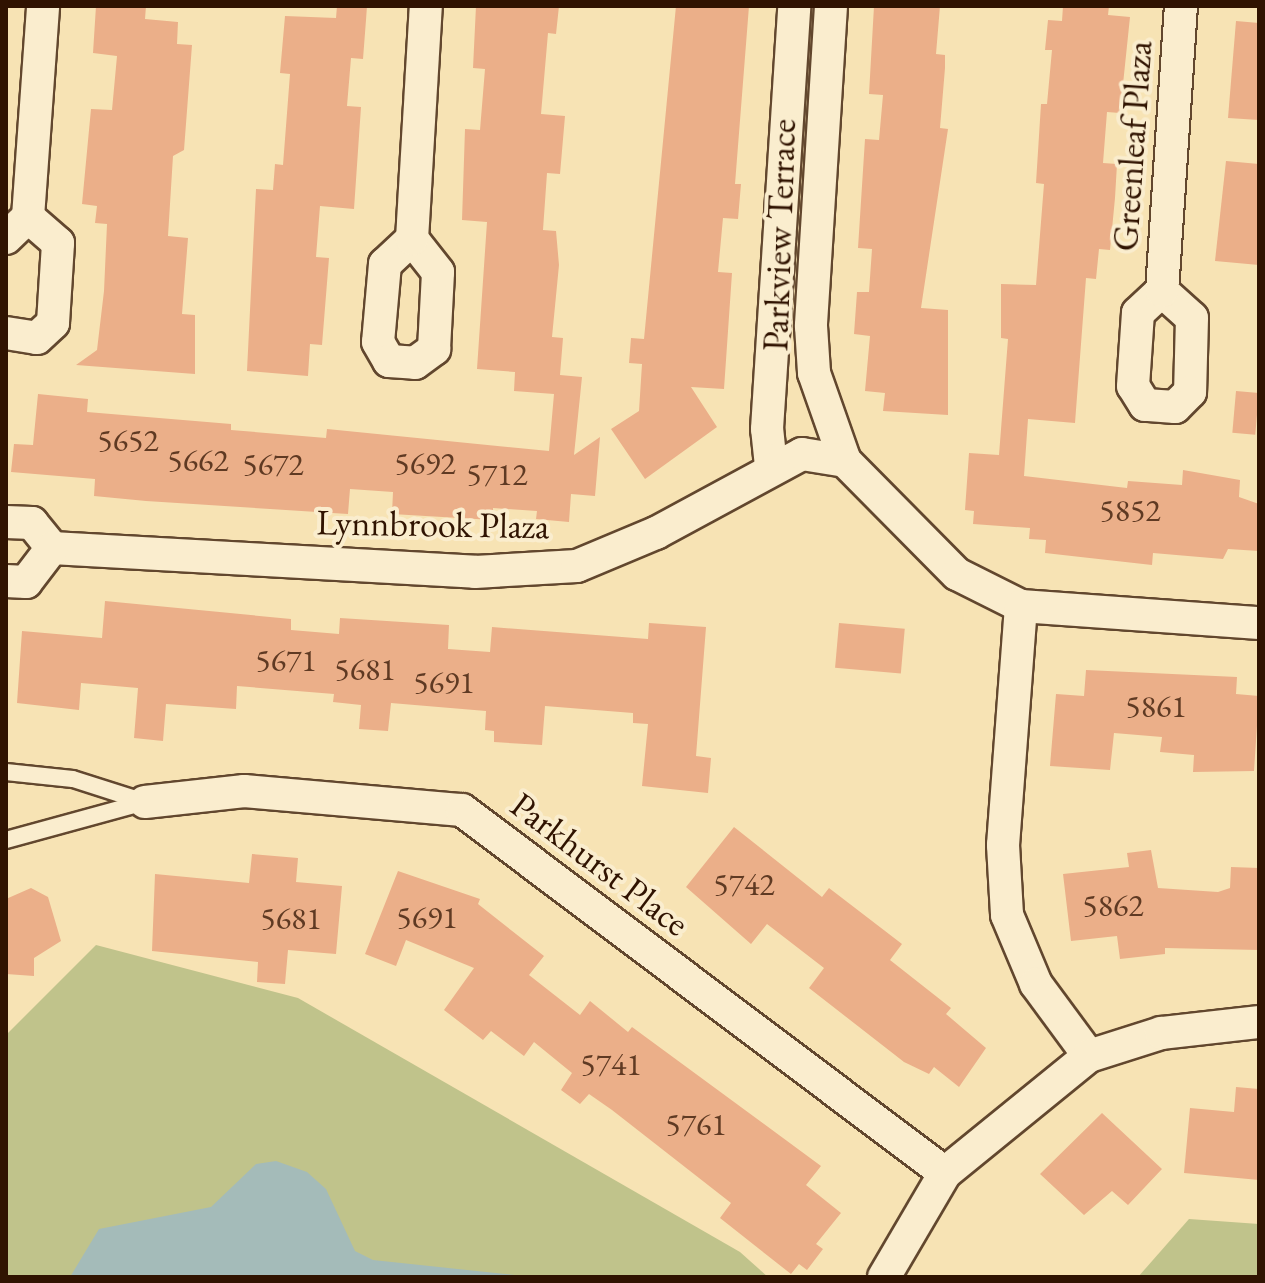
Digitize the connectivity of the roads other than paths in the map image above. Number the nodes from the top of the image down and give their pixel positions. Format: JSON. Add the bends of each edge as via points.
{"nodes":[{"id":1,"x":43,"y":6,"type":"edge"},
{"id":2,"x":426,"y":6,"type":"edge"},
{"id":3,"x":1181,"y":6,"type":"edge"},
{"id":4,"x":793,"y":20,"type":"edge"},
{"id":5,"x":830,"y":21,"type":"edge"},
{"id":6,"x":17,"y":228,"type":"edge"},
{"id":7,"x":412,"y":239,"type":"dead end"},
{"id":8,"x":781,"y":241,"type":"junction"},
{"id":9,"x":814,"y":244,"type":"junction"},
{"id":10,"x":1162,"y":291,"type":"dead end"},
{"id":11,"x":6,"y":333,"type":"edge"},
{"id":12,"x":845,"y":461,"type":"junction"},
{"id":13,"x":771,"y":466,"type":"junction"},
{"id":14,"x":6,"y":522,"type":"edge"},
{"id":15,"x":52,"y":548,"type":"junction"},
{"id":16,"x":6,"y":581,"type":"edge"},
{"id":17,"x":1021,"y":606,"type":"junction"},
{"id":18,"x":1259,"y":623,"type":"edge"},
{"id":19,"x":6,"y":772,"type":"edge"},
{"id":20,"x":145,"y":802,"type":"junction"},
{"id":21,"x":6,"y":840,"type":"edge"},
{"id":22,"x":1259,"y":1022,"type":"edge"},
{"id":23,"x":1089,"y":1056,"type":"junction"},
{"id":24,"x":945,"y":1173,"type":"junction"},
{"id":25,"x":884,"y":1277,"type":"edge"}],
"edges":[{"from":1,"to":6,"type":"street"},
{"from":2,"to":7,"type":"street"},
{"from":3,"to":10,"type":"street","name":"Greenleaf Plaza"},
{"from":4,"to":5,"type":"street"},
{"from":4,"to":8,"type":"street","name":"Parkview Terrace"},
{"from":5,"to":9,"type":"street","name":"Parkview Terrace"},
{"from":6,"to":11,"type":"street","via":[[58,243],[53,323],[37,338]]},
{"from":8,"to":9,"type":"street"},
{"from":8,"to":13,"type":"street","name":"Parkview Terrace","via":[[767,429]]},
{"from":9,"to":12,"type":"street","name":"Parkview Terrace","via":[[814,373]]},
{"from":12,"to":13,"type":"street","name":"Lynnbrook Plaza","via":[[802,454]]},
{"from":12,"to":17,"type":"street","via":[[957,574]]},
{"from":13,"to":15,"type":"street","name":"Lynnbrook Plaza","via":[[656,533],[577,566],[475,572]]},
{"from":14,"to":15,"type":"street","via":[[32,523]]},
{"from":15,"to":16,"type":"street","via":[[26,582]]},
{"from":17,"to":18,"type":"street"},
{"from":17,"to":23,"type":"street","via":[[1003,845],[1007,915],[1036,984]]},
{"from":19,"to":20,"type":"lane","via":[[73,779]]},
{"from":20,"to":21,"type":"lane"},
{"from":20,"to":24,"type":"street","name":"Parkhurst Place","via":[[244,791],[462,810]]},
{"from":22,"to":23,"type":"street","via":[[1161,1033]]},
{"from":23,"to":24,"type":"street"},
{"from":24,"to":25,"type":"street"}]}
